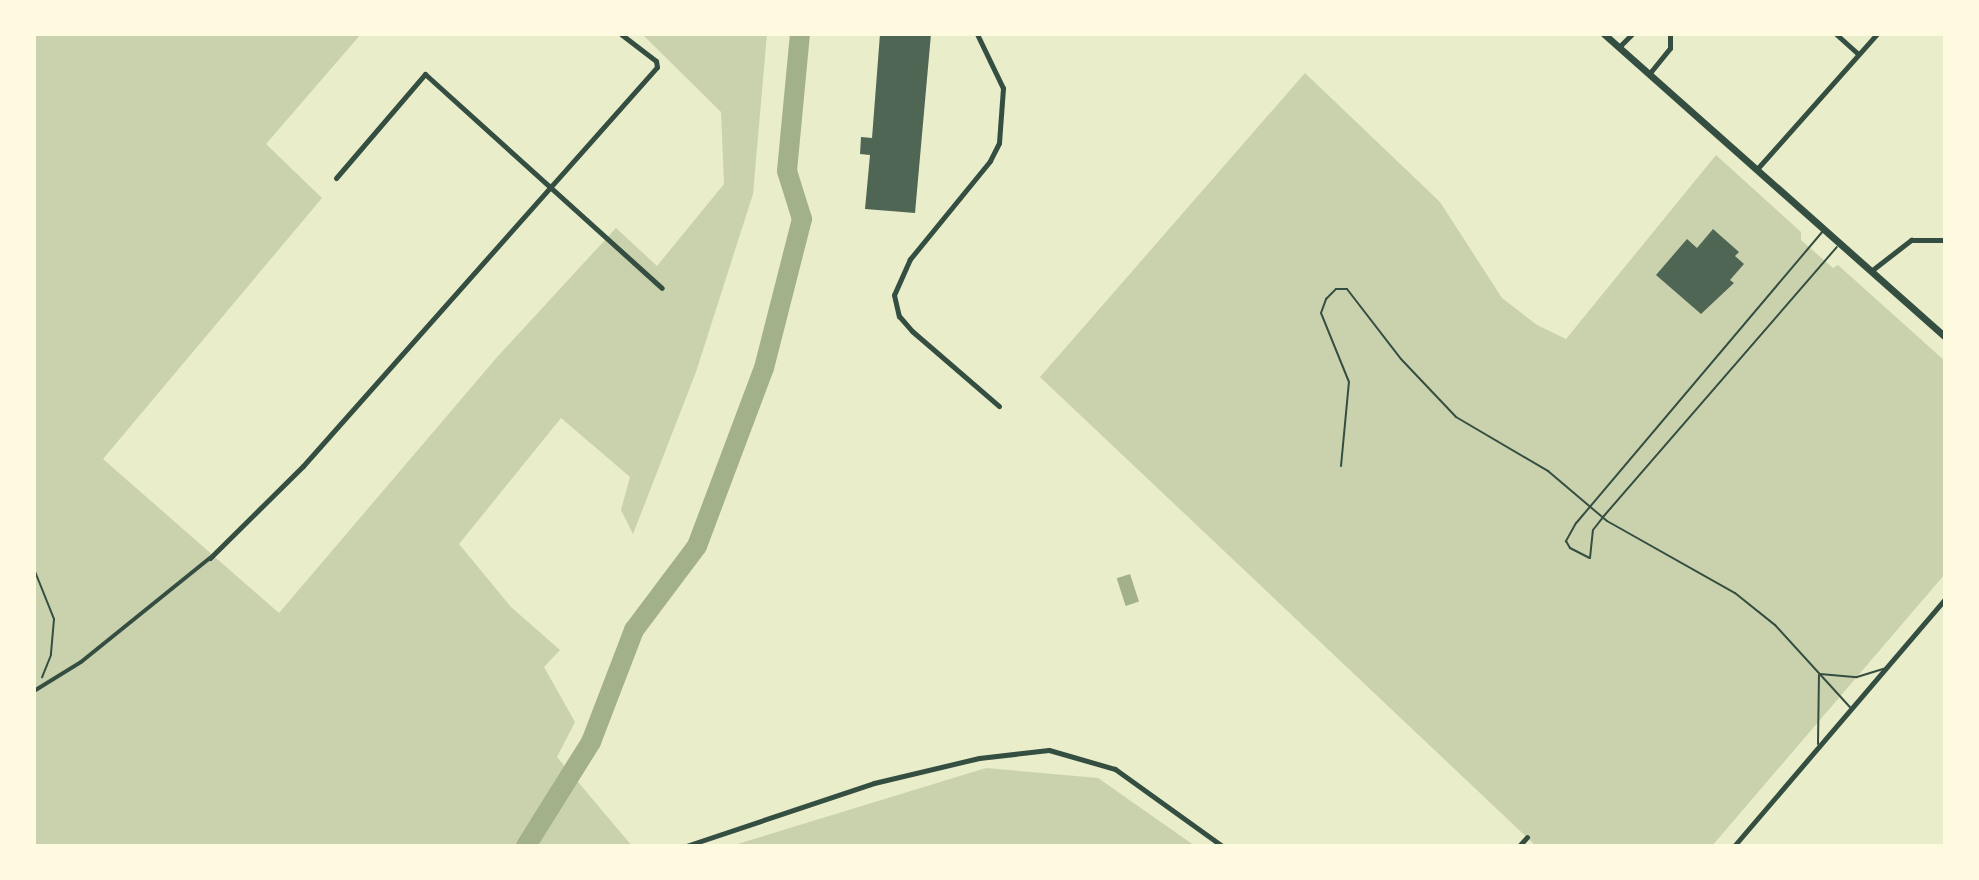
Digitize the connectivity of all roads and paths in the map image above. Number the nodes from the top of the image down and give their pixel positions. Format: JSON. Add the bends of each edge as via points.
{"nodes":[{"id":1,"x":621,"y":34,"type":"edge"},
{"id":2,"x":977,"y":34,"type":"edge"},
{"id":3,"x":1604,"y":34,"type":"edge"},
{"id":4,"x":1632,"y":34,"type":"edge"},
{"id":5,"x":1670,"y":34,"type":"edge"},
{"id":6,"x":1836,"y":34,"type":"edge"},
{"id":7,"x":1877,"y":34,"type":"edge"},
{"id":8,"x":1619,"y":47,"type":"junction"},
{"id":9,"x":1857,"y":53,"type":"junction"},
{"id":10,"x":1649,"y":74,"type":"junction"},
{"id":11,"x":1757,"y":169,"type":"junction"},
{"id":12,"x":336,"y":178,"type":"dead end"},
{"id":13,"x":549,"y":184,"type":"junction"},
{"id":14,"x":1824,"y":230,"type":"junction"},
{"id":15,"x":1945,"y":240,"type":"edge"},
{"id":16,"x":1840,"y":244,"type":"junction"},
{"id":17,"x":1871,"y":271,"type":"junction"},
{"id":18,"x":662,"y":288,"type":"dead end"},
{"id":19,"x":1945,"y":337,"type":"edge"},
{"id":20,"x":999,"y":406,"type":"dead end"},
{"id":21,"x":1341,"y":466,"type":"dead end"},
{"id":22,"x":1590,"y":506,"type":"junction"},
{"id":23,"x":1603,"y":517,"type":"junction"},
{"id":24,"x":210,"y":558,"type":"joint"},
{"id":25,"x":34,"y":569,"type":"edge"},
{"id":26,"x":1945,"y":599,"type":"edge"},
{"id":27,"x":1888,"y":667,"type":"junction"},
{"id":28,"x":1819,"y":673,"type":"junction"},
{"id":29,"x":34,"y":688,"type":"edge"},
{"id":30,"x":1851,"y":708,"type":"junction"},
{"id":31,"x":1817,"y":748,"type":"junction"},
{"id":32,"x":1527,"y":837,"type":"dead end"},
{"id":33,"x":686,"y":846,"type":"edge"},
{"id":34,"x":1222,"y":846,"type":"edge"},
{"id":35,"x":1519,"y":846,"type":"edge"},
{"id":36,"x":1734,"y":846,"type":"edge"}],
"edges":[{"from":1,"to":13,"type":"street","via":[[657,67]]},
{"from":2,"to":20,"type":"street","via":[[1003,88],[999,143],[981,174],[910,259],[894,295],[899,316],[912,331]]},
{"from":3,"to":8,"type":"main road"},
{"from":4,"to":8,"type":"street"},
{"from":5,"to":10,"type":"street","via":[[1670,48]]},
{"from":6,"to":9,"type":"street"},
{"from":7,"to":9,"type":"street"},
{"from":8,"to":10,"type":"main road"},
{"from":9,"to":11,"type":"street"},
{"from":10,"to":11,"type":"main road"},
{"from":11,"to":14,"type":"main road"},
{"from":12,"to":13,"type":"street","via":[[425,74]]},
{"from":13,"to":18,"type":"street"},
{"from":13,"to":24,"type":"street","via":[[313,456]]},
{"from":14,"to":16,"type":"main road"},
{"from":14,"to":22,"type":"lane"},
{"from":15,"to":17,"type":"street","via":[[1911,240]]},
{"from":16,"to":17,"type":"main road"},
{"from":16,"to":23,"type":"lane"},
{"from":17,"to":19,"type":"main road"},
{"from":21,"to":22,"type":"lane","via":[[1349,382],[1321,313],[1336,289],[1347,289],[1401,359],[1456,417],[1548,471]]},
{"from":22,"to":23,"type":"lane"},
{"from":22,"to":23,"type":"lane","via":[[1567,533],[1566,541],[1580,556],[1590,558],[1593,530]]},
{"from":23,"to":28,"type":"lane","via":[[1721,582],[1775,625]]},
{"from":24,"to":29,"type":"street","via":[[81,662]]},
{"from":25,"to":29,"type":"path","via":[[52,610],[54,636],[47,669]]},
{"from":26,"to":27,"type":"street"},
{"from":27,"to":28,"type":"lane","via":[[1857,677]]},
{"from":27,"to":30,"type":"street"},
{"from":28,"to":30,"type":"lane"},
{"from":28,"to":31,"type":"lane"},
{"from":30,"to":31,"type":"street"},
{"from":31,"to":36,"type":"street"},
{"from":32,"to":35,"type":"street"},
{"from":33,"to":34,"type":"street","via":[[874,783],[990,755],[1049,750],[1115,769]]}]}
